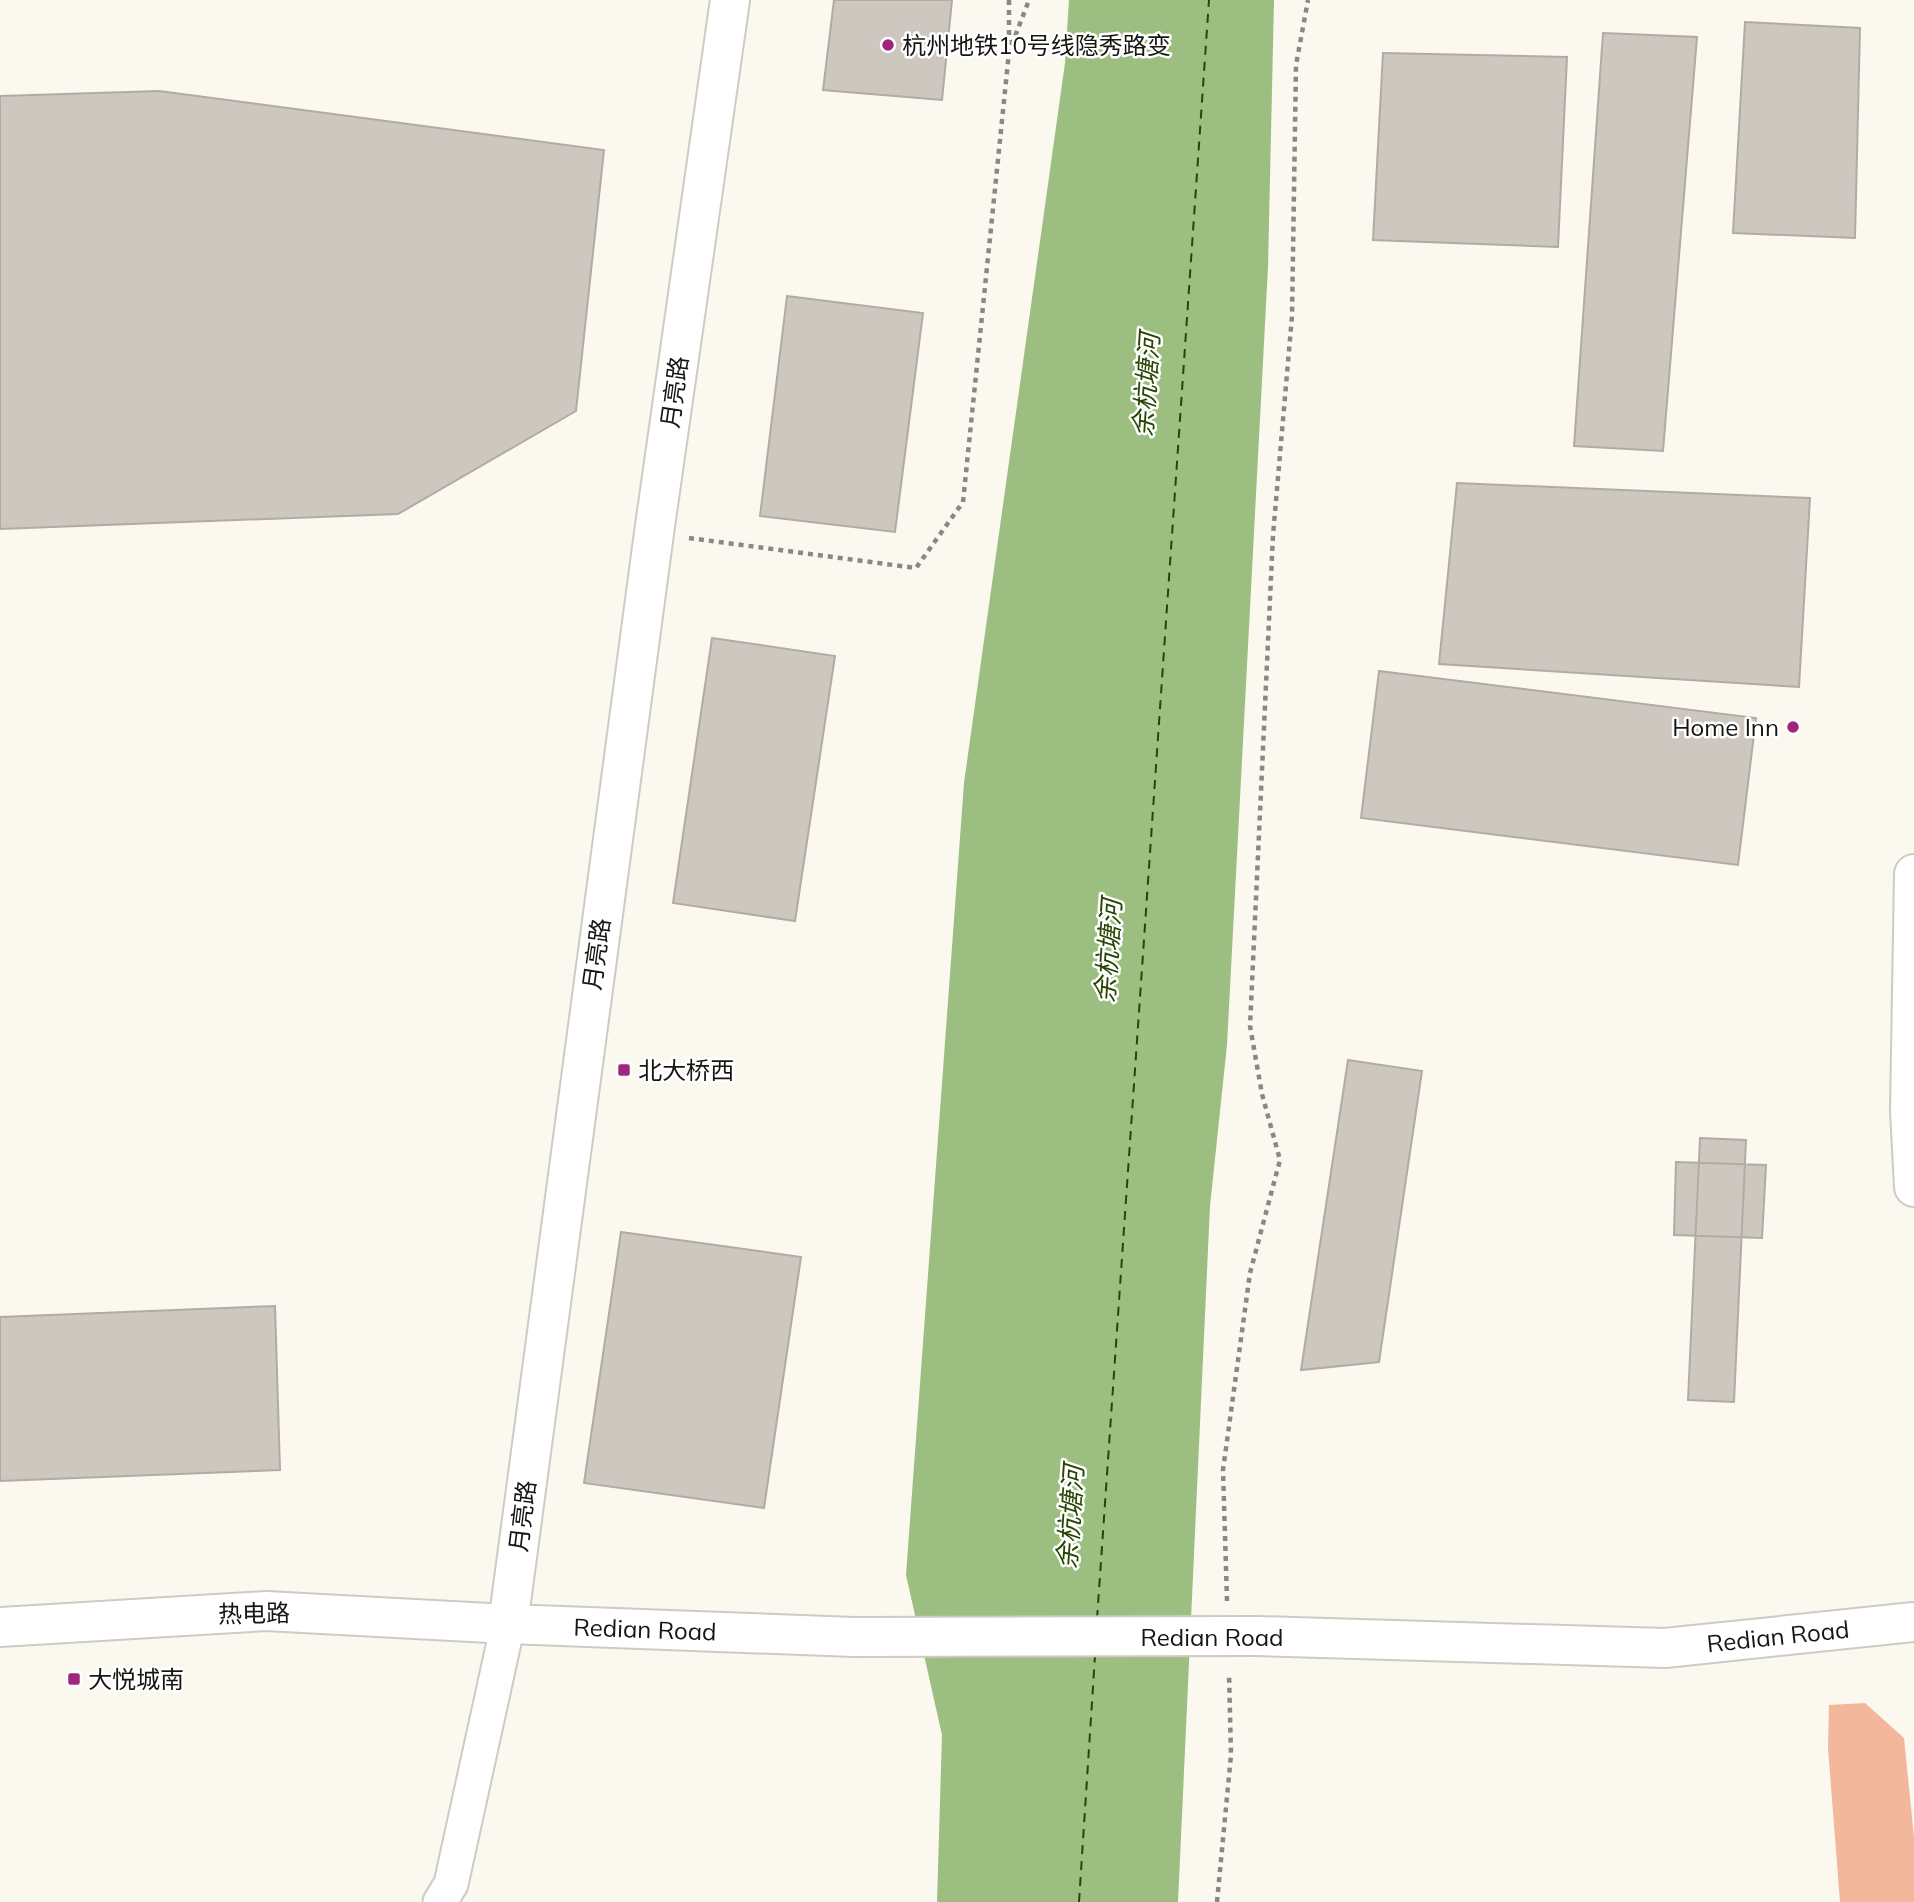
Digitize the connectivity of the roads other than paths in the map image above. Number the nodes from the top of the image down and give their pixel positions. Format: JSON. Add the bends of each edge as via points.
{"nodes":[{"id":1,"x":730,"y":0,"type":"edge"},
{"id":2,"x":1914,"y":874,"type":"edge"},
{"id":3,"x":1914,"y":1187,"type":"edge"},
{"id":4,"x":1914,"y":1622,"type":"edge"},
{"id":5,"x":508,"y":1624,"type":"junction"},
{"id":6,"x":0,"y":1627,"type":"edge"},
{"id":7,"x":440,"y":1902,"type":"edge"}],
"edges":[{"from":1,"to":5,"type":"street","name":"月亮路"},
{"from":2,"to":3,"type":"street","via":[[1910,1111]]},
{"from":4,"to":5,"type":"street","name":"Redian Road","bridge":true,"via":[[1665,1648],[1242,1648]]},
{"from":5,"to":6,"type":"street","name":"热电路","via":[[266,1611]]},
{"from":5,"to":7,"type":"street","name":"月亮路","via":[[451,1884]]}]}
